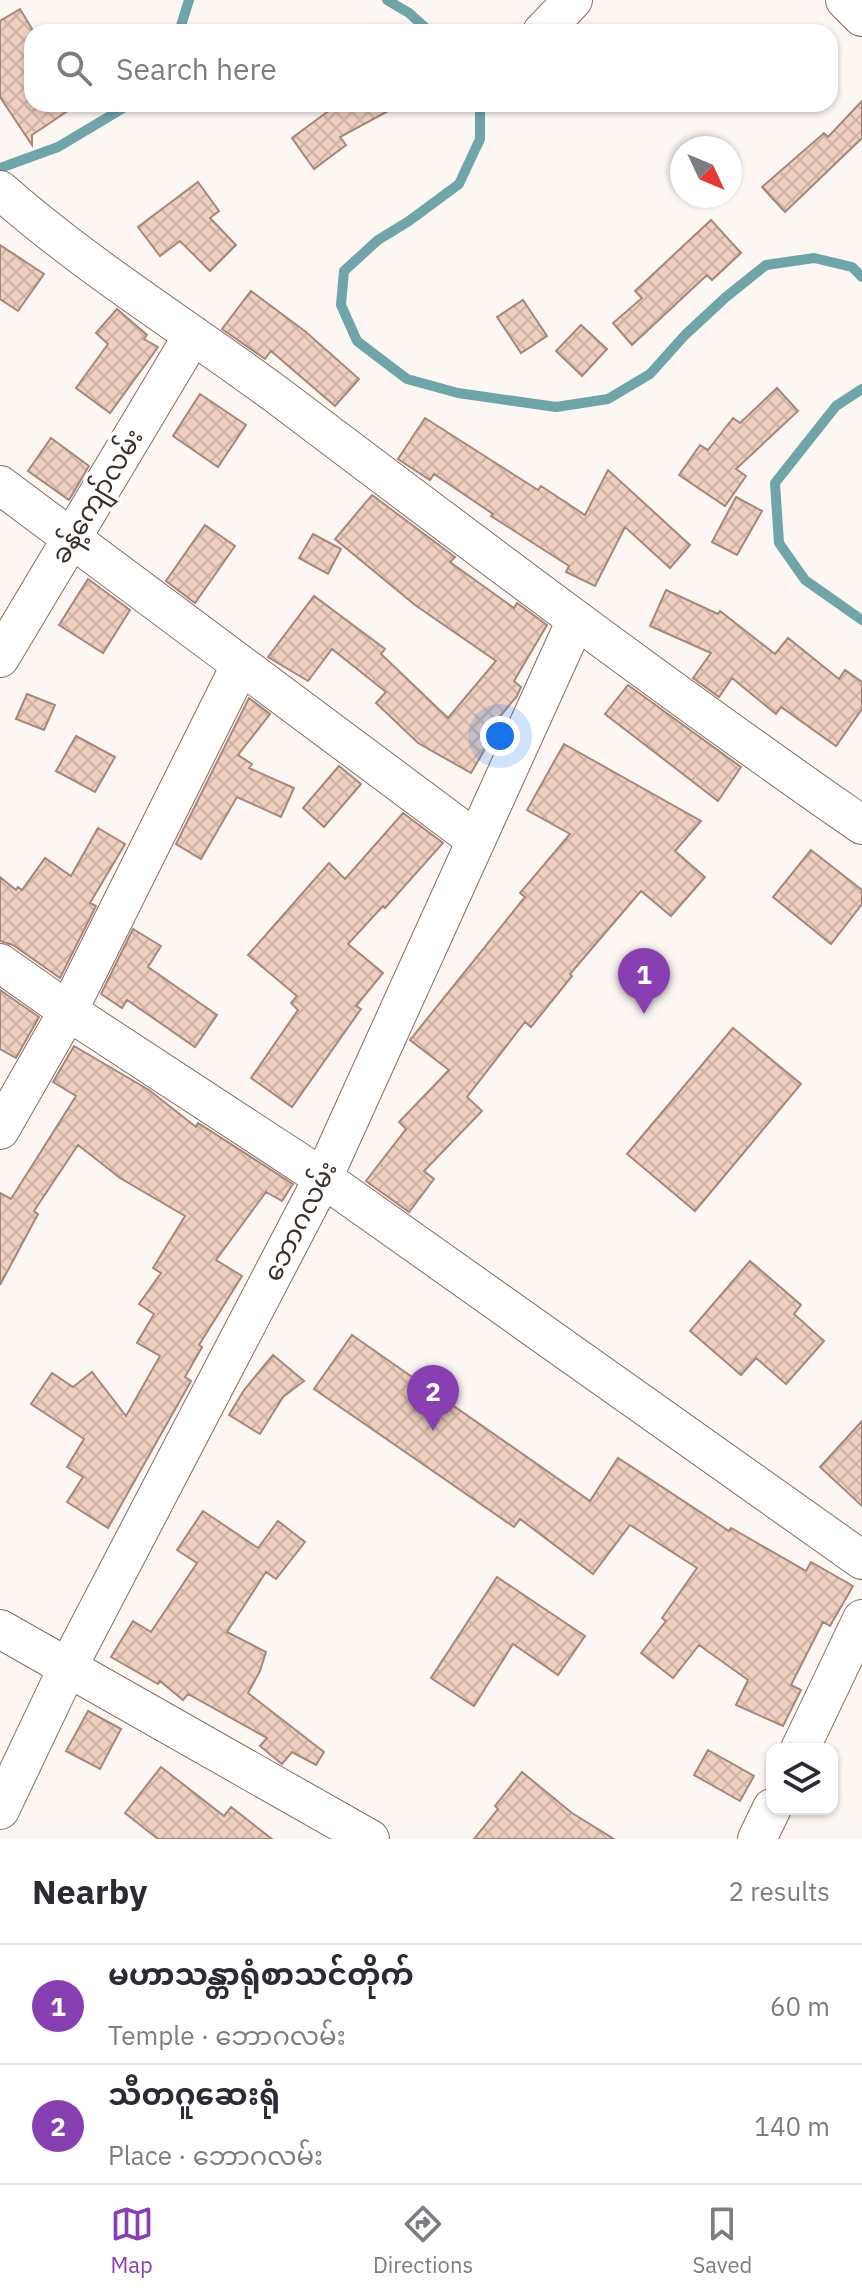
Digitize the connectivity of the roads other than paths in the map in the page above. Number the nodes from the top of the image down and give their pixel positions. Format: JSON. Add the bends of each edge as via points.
{"nodes":[{"id":1,"x":573,"y":0,"type":"edge"},
{"id":2,"x":845,"y":0,"type":"edge"},
{"id":3,"x":862,"y":17,"type":"edge"},
{"id":4,"x":550,"y":24,"type":"edge"},
{"id":5,"x":0,"y":190,"type":"edge"},
{"id":6,"x":193,"y":335,"type":"junction"},
{"id":7,"x":0,"y":485,"type":"edge"},
{"id":8,"x":71,"y":540,"type":"junction"},
{"id":9,"x":576,"y":620,"type":"junction"},
{"id":10,"x":0,"y":658,"type":"edge"},
{"id":11,"x":240,"y":666,"type":"junction"},
{"id":12,"x":862,"y":825,"type":"edge"},
{"id":13,"x":476,"y":840,"type":"junction"},
{"id":14,"x":0,"y":963,"type":"edge"},
{"id":15,"x":68,"y":1011,"type":"junction"},
{"id":16,"x":0,"y":1130,"type":"edge"},
{"id":17,"x":323,"y":1178,"type":"junction"},
{"id":18,"x":862,"y":1560,"type":"edge"},
{"id":19,"x":862,"y":1619,"type":"edge"},
{"id":20,"x":0,"y":1629,"type":"edge"},
{"id":21,"x":68,"y":1667,"type":"junction"},
{"id":22,"x":803,"y":1743,"type":"edge"},
{"id":23,"x":0,"y":1810,"type":"edge"},
{"id":24,"x":769,"y":1815,"type":"edge"},
{"id":25,"x":370,"y":1839,"type":"edge"},
{"id":26,"x":757,"y":1839,"type":"edge"}],
"edges":[{"from":1,"to":4,"type":"street"},
{"from":2,"to":3,"type":"street"},
{"from":5,"to":6,"type":"street","via":[[45,230]]},
{"from":6,"to":8,"type":"street","name":"ခန့်ကျော်လမ်း"},
{"from":6,"to":9,"type":"street"},
{"from":7,"to":8,"type":"street"},
{"from":8,"to":10,"type":"street","name":"ခန့်ကျော်လမ်း"},
{"from":8,"to":11,"type":"street"},
{"from":9,"to":12,"type":"street"},
{"from":9,"to":13,"type":"street","name":"ဘောဂလမ်း"},
{"from":11,"to":13,"type":"street"},
{"from":11,"to":15,"type":"street"},
{"from":13,"to":17,"type":"street","name":"ဘောဂလမ်း"},
{"from":14,"to":15,"type":"street"},
{"from":15,"to":16,"type":"street"},
{"from":15,"to":17,"type":"street"},
{"from":17,"to":18,"type":"street"},
{"from":17,"to":21,"type":"street","name":"ဘောဂလမ်း"},
{"from":19,"to":22,"type":"street"},
{"from":20,"to":21,"type":"street"},
{"from":21,"to":23,"type":"street","name":"ဘောဂလမ်း"},
{"from":21,"to":25,"type":"street"},
{"from":24,"to":26,"type":"street"}]}
